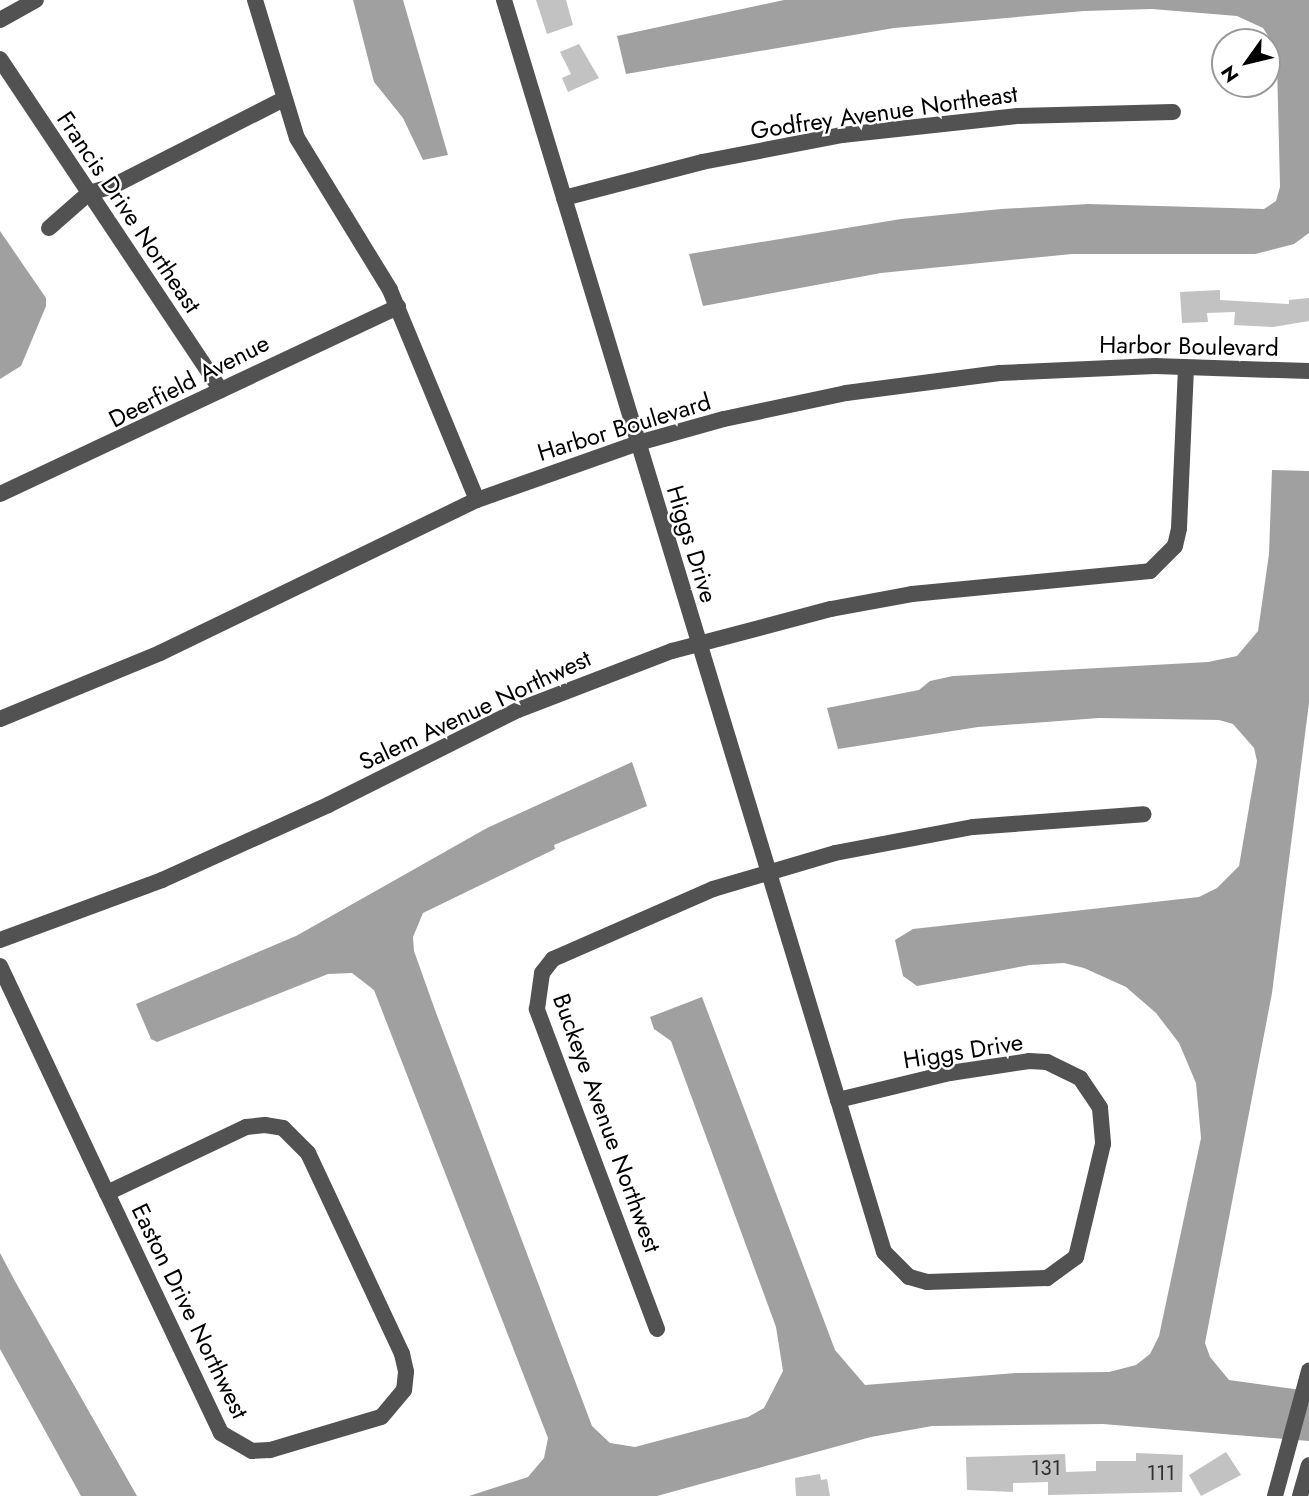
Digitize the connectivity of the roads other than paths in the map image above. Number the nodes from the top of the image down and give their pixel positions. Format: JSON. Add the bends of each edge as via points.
{"nodes":[{"id":1,"x":36,"y":0,"type":"edge"},
{"id":2,"x":254,"y":0,"type":"edge"},
{"id":3,"x":504,"y":0,"type":"edge"},
{"id":4,"x":0,"y":20,"type":"edge"},
{"id":5,"x":0,"y":59,"type":"edge"},
{"id":6,"x":284,"y":99,"type":"junction"},
{"id":7,"x":1173,"y":112,"type":"dead end"},
{"id":8,"x":89,"y":193,"type":"junction"},
{"id":9,"x":564,"y":198,"type":"junction"},
{"id":10,"x":49,"y":228,"type":"dead end"},
{"id":11,"x":398,"y":307,"type":"junction"},
{"id":12,"x":1186,"y":367,"type":"junction"},
{"id":13,"x":1309,"y":370,"type":"edge"},
{"id":14,"x":221,"y":390,"type":"junction"},
{"id":15,"x":638,"y":443,"type":"junction"},
{"id":16,"x":0,"y":494,"type":"edge"},
{"id":17,"x":477,"y":500,"type":"junction"},
{"id":18,"x":699,"y":643,"type":"junction"},
{"id":19,"x":0,"y":719,"type":"edge"},
{"id":20,"x":1144,"y":814,"type":"dead end"},
{"id":21,"x":768,"y":872,"type":"junction"},
{"id":22,"x":0,"y":940,"type":"edge"},
{"id":23,"x":0,"y":966,"type":"edge"},
{"id":24,"x":838,"y":1100,"type":"junction"},
{"id":25,"x":107,"y":1193,"type":"junction"},
{"id":26,"x":657,"y":1329,"type":"dead end"},
{"id":27,"x":1307,"y":1379,"type":"edge"},
{"id":28,"x":1309,"y":1465,"type":"edge"},
{"id":29,"x":1275,"y":1496,"type":"edge"},
{"id":30,"x":1300,"y":1496,"type":"edge"}],
"edges":[{"from":1,"to":4,"type":"street"},
{"from":2,"to":6,"type":"street"},
{"from":3,"to":9,"type":"street","name":"Higgs Drive"},
{"from":5,"to":8,"type":"street","name":"Francis Drive Northeast"},
{"from":6,"to":8,"type":"street","via":[[113,186]]},
{"from":6,"to":11,"type":"street","via":[[305,154],[373,258]]},
{"from":7,"to":9,"type":"street","name":"Godfrey Avenue Northeast","via":[[1018,116],[842,135],[702,162]]},
{"from":8,"to":10,"type":"street"},
{"from":8,"to":14,"type":"street","name":"Francis Drive Northeast"},
{"from":9,"to":15,"type":"street","name":"Higgs Drive"},
{"from":11,"to":14,"type":"street","name":"Deerfield Avenue"},
{"from":11,"to":17,"type":"street"},
{"from":12,"to":13,"type":"street","name":"Harbor Boulevard"},
{"from":12,"to":15,"type":"street","name":"Harbor Boulevard","via":[[1062,369],[938,380],[785,405]]},
{"from":12,"to":18,"type":"street","name":"Salem Avenue Northwest","via":[[1179,528],[1170,554],[1150,571],[912,594],[831,609]]},
{"from":14,"to":16,"type":"street","name":"Deerfield Avenue"},
{"from":15,"to":17,"type":"street","name":"Harbor Boulevard"},
{"from":15,"to":18,"type":"street","name":"Higgs Drive"},
{"from":17,"to":19,"type":"street","name":"Harbor Boulevard","via":[[160,653]]},
{"from":18,"to":21,"type":"street","name":"Higgs Drive"},
{"from":18,"to":22,"type":"street","name":"Salem Avenue Northwest","via":[[518,710],[246,844]]},
{"from":20,"to":21,"type":"street","name":"Buckeye Avenue Northwest","via":[[972,827],[858,848]]},
{"from":21,"to":24,"type":"street","name":"Higgs Drive"},
{"from":21,"to":26,"type":"street","name":"Buckeye Avenue Northwest","via":[[584,942],[553,959],[536,991],[537,1009]]},
{"from":23,"to":25,"type":"street","name":"Easton Drive Northwest"},
{"from":24,"to":24,"type":"street","name":"Higgs Drive","via":[[950,1073],[1029,1061],[1047,1062],[1072,1073],[1092,1092],[1104,1125],[1076,1257],[1047,1278],[927,1282],[909,1277],[884,1252]]},
{"from":25,"to":25,"type":"street","name":"Easton Drive Northwest","via":[[247,1127],[283,1128],[298,1139],[402,1354],[404,1390],[395,1405],[382,1417],[270,1450],[235,1444],[221,1433]]},
{"from":27,"to":29,"type":"street"},
{"from":28,"to":30,"type":"street"}]}
